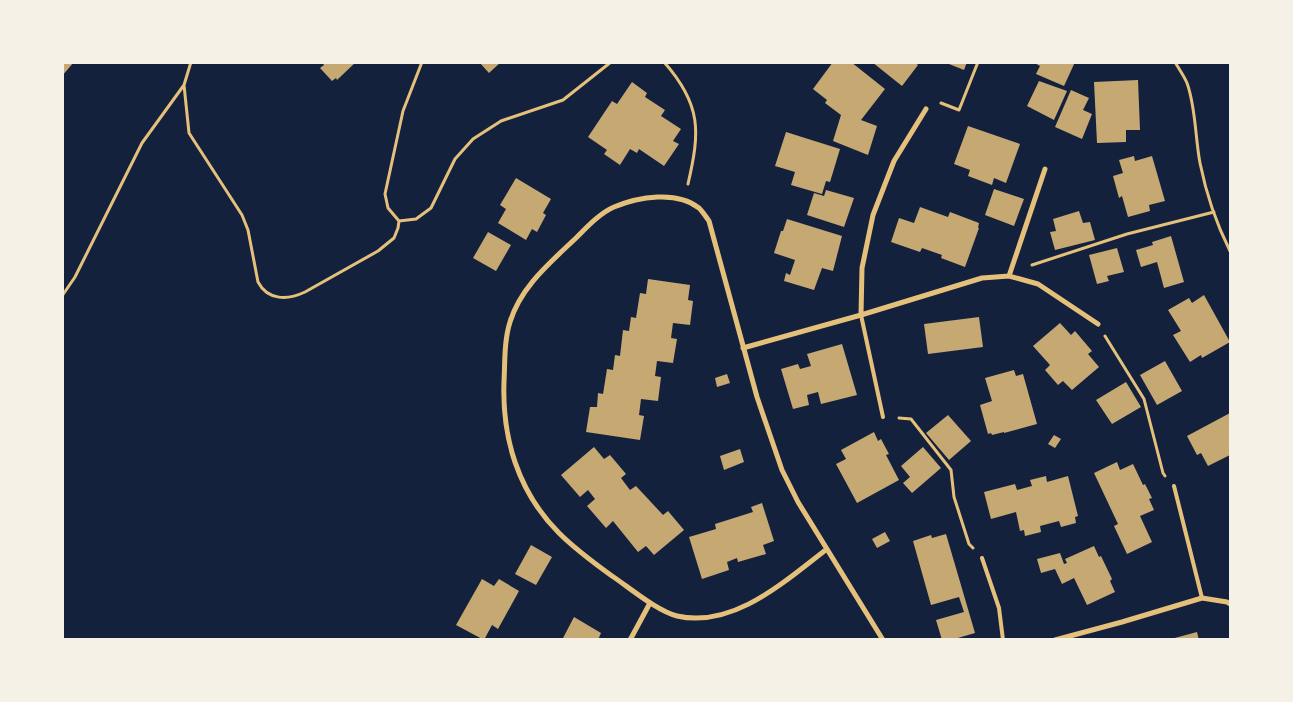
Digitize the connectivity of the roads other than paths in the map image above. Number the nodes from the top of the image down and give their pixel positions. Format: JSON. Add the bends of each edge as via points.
{"nodes":[{"id":1,"x":926,"y":109,"type":"road end"},
{"id":2,"x":1045,"y":168,"type":"dead end"},
{"id":3,"x":1009,"y":276,"type":"junction"},
{"id":4,"x":861,"y":316,"type":"junction"},
{"id":5,"x":1098,"y":324,"type":"road end"},
{"id":6,"x":743,"y":348,"type":"junction"},
{"id":7,"x":883,"y":417,"type":"road end"},
{"id":8,"x":1174,"y":486,"type":"road end"},
{"id":9,"x":827,"y":550,"type":"junction"},
{"id":10,"x":982,"y":558,"type":"road end"},
{"id":11,"x":1202,"y":598,"type":"junction"},
{"id":12,"x":650,"y":603,"type":"junction"},
{"id":13,"x":1230,"y":604,"type":"edge"},
{"id":14,"x":630,"y":640,"type":"edge"},
{"id":15,"x":883,"y":640,"type":"edge"},
{"id":16,"x":1003,"y":640,"type":"edge"},
{"id":17,"x":1055,"y":640,"type":"edge"}],
"edges":[{"from":1,"to":4,"type":"street","via":[[894,161],[873,215],[862,268]]},
{"from":2,"to":3,"type":"street"},
{"from":3,"to":4,"type":"street","via":[[982,278]]},
{"from":3,"to":5,"type":"street","via":[[1038,284]]},
{"from":4,"to":6,"type":"street"},
{"from":4,"to":7,"type":"lane"},
{"from":6,"to":9,"type":"street","via":[[782,470]]},
{"from":6,"to":12,"type":"street","via":[[709,221],[700,209],[684,200],[665,197],[612,208],[589,226],[541,271],[520,299],[510,322],[505,353],[506,428],[510,450],[528,491],[559,533]]},
{"from":8,"to":11,"type":"lane"},
{"from":9,"to":12,"type":"street","via":[[769,592],[734,611],[704,617],[677,616]]},
{"from":9,"to":15,"type":"street"},
{"from":10,"to":16,"type":"lane","via":[[999,608]]},
{"from":11,"to":13,"type":"street"},
{"from":11,"to":17,"type":"street"},
{"from":12,"to":14,"type":"street"}]}
